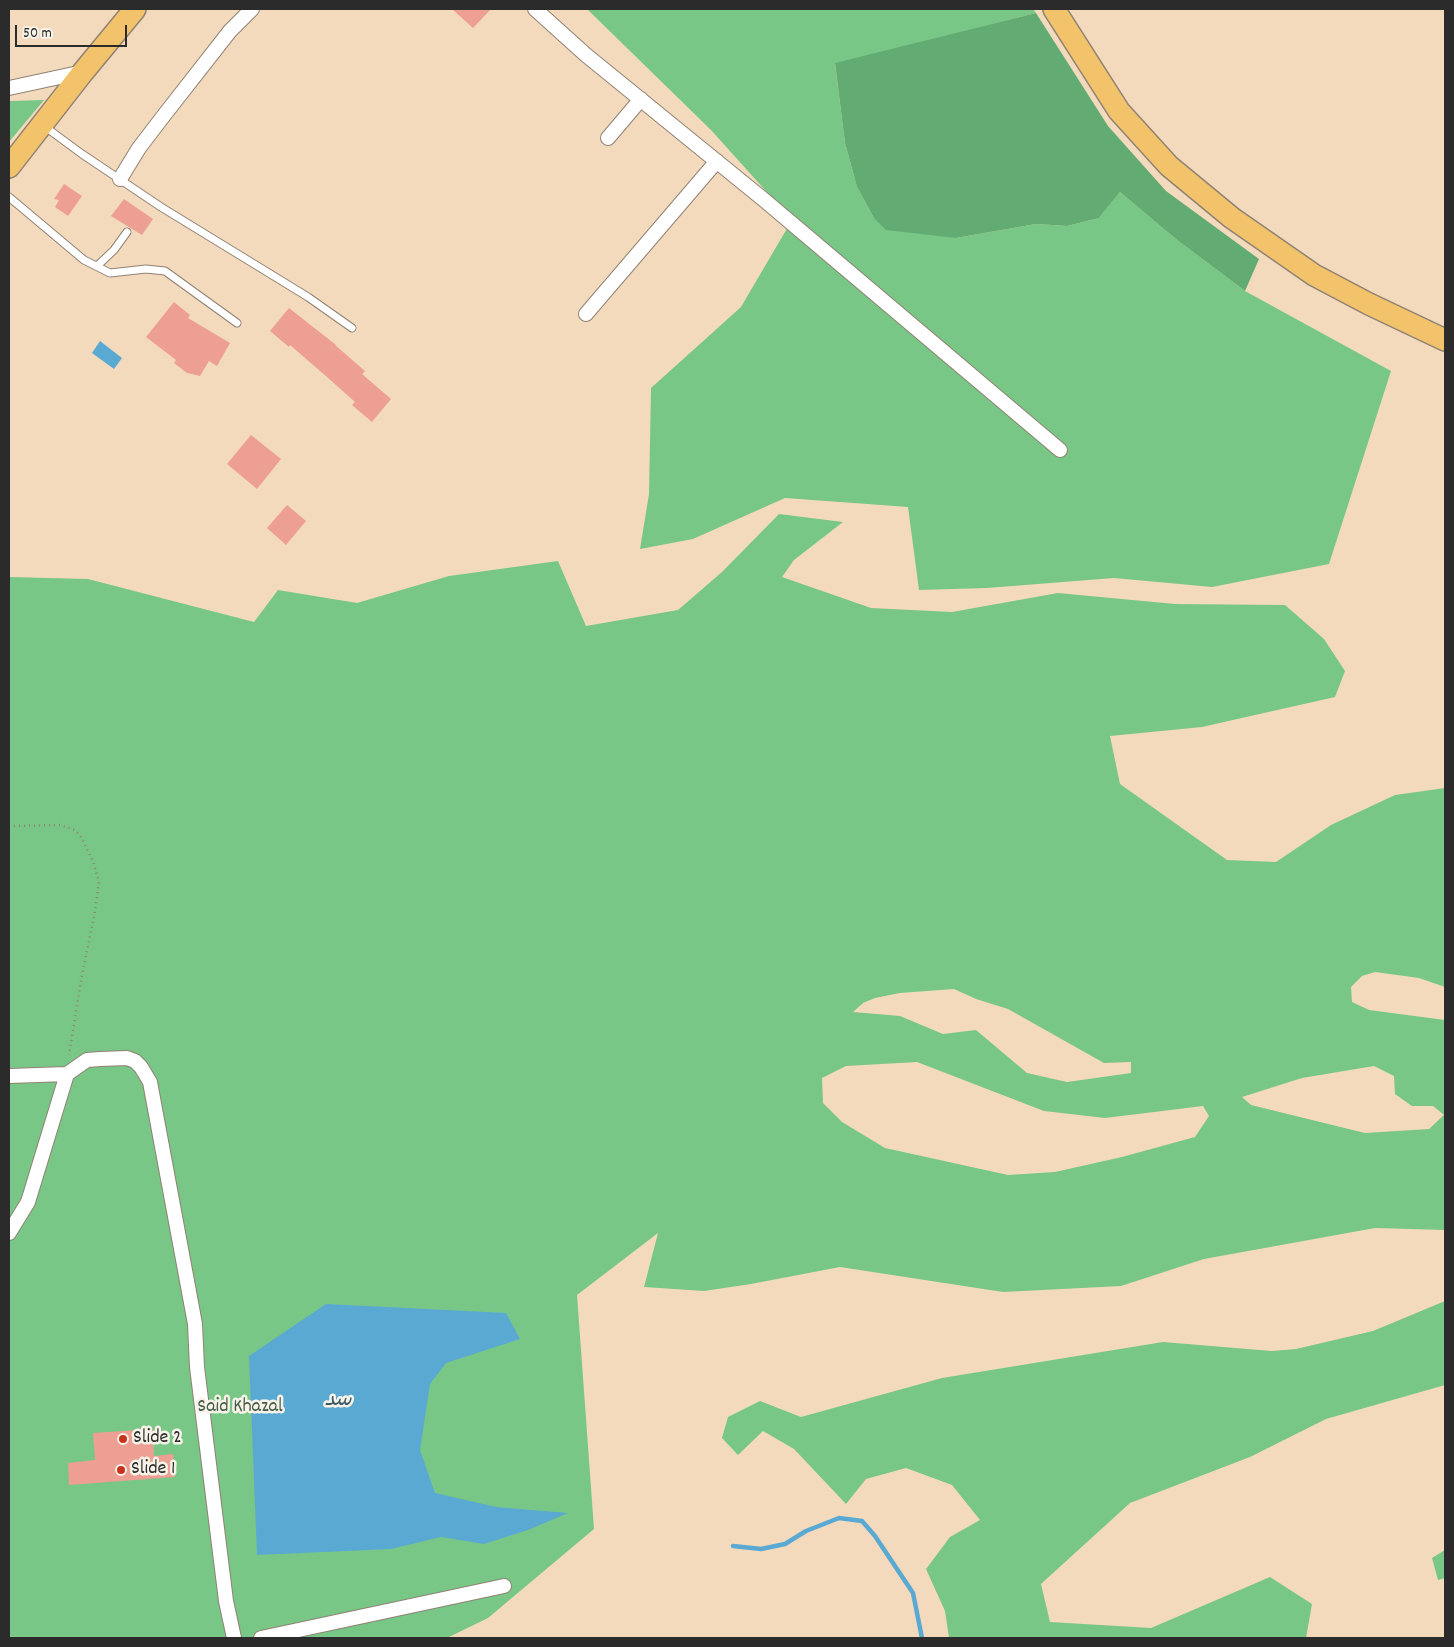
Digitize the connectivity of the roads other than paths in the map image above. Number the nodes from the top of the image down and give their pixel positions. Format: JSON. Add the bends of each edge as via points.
{"nodes":[{"id":1,"x":135,"y":9,"type":"edge"},
{"id":2,"x":252,"y":9,"type":"edge"},
{"id":3,"x":535,"y":9,"type":"edge"},
{"id":4,"x":1054,"y":9,"type":"edge"},
{"id":5,"x":83,"y":72,"type":"junction"},
{"id":6,"x":9,"y":88,"type":"edge"},
{"id":7,"x":641,"y":99,"type":"junction"},
{"id":8,"x":42,"y":124,"type":"junction"},
{"id":9,"x":608,"y":138,"type":"dead end"},
{"id":10,"x":717,"y":161,"type":"junction"},
{"id":11,"x":9,"y":167,"type":"edge"},
{"id":12,"x":120,"y":179,"type":"junction"},
{"id":13,"x":9,"y":197,"type":"edge"},
{"id":14,"x":127,"y":232,"type":"dead end"},
{"id":15,"x":97,"y":266,"type":"junction"},
{"id":16,"x":586,"y":314,"type":"dead end"},
{"id":17,"x":237,"y":323,"type":"dead end"},
{"id":18,"x":352,"y":328,"type":"dead end"},
{"id":19,"x":1445,"y":340,"type":"edge"},
{"id":20,"x":1060,"y":450,"type":"dead end"},
{"id":21,"x":67,"y":1074,"type":"junction"},
{"id":22,"x":9,"y":1076,"type":"edge"},
{"id":23,"x":9,"y":1233,"type":"edge"},
{"id":24,"x":504,"y":1586,"type":"dead end"},
{"id":25,"x":234,"y":1638,"type":"edge"},
{"id":26,"x":260,"y":1638,"type":"edge"}],
"edges":[{"from":1,"to":5,"type":"main road"},
{"from":2,"to":12,"type":"street","via":[[230,31],[171,106]]},
{"from":3,"to":7,"type":"street"},
{"from":4,"to":19,"type":"main road","via":[[1119,111],[1169,166],[1232,218],[1314,275]]},
{"from":5,"to":6,"type":"street"},
{"from":5,"to":8,"type":"main road"},
{"from":7,"to":9,"type":"street"},
{"from":7,"to":10,"type":"street"},
{"from":8,"to":11,"type":"main road"},
{"from":8,"to":12,"type":"lane"},
{"from":10,"to":16,"type":"street"},
{"from":10,"to":20,"type":"street"},
{"from":12,"to":18,"type":"lane"},
{"from":13,"to":15,"type":"lane","via":[[84,260]]},
{"from":14,"to":15,"type":"lane"},
{"from":15,"to":17,"type":"lane","via":[[110,273],[146,269],[165,271]]},
{"from":21,"to":22,"type":"street"},
{"from":21,"to":23,"type":"street","via":[[28,1202]]},
{"from":21,"to":25,"type":"street","via":[[87,1060],[127,1058],[141,1067],[150,1082],[195,1324],[226,1602]]},
{"from":24,"to":26,"type":"street"}]}
